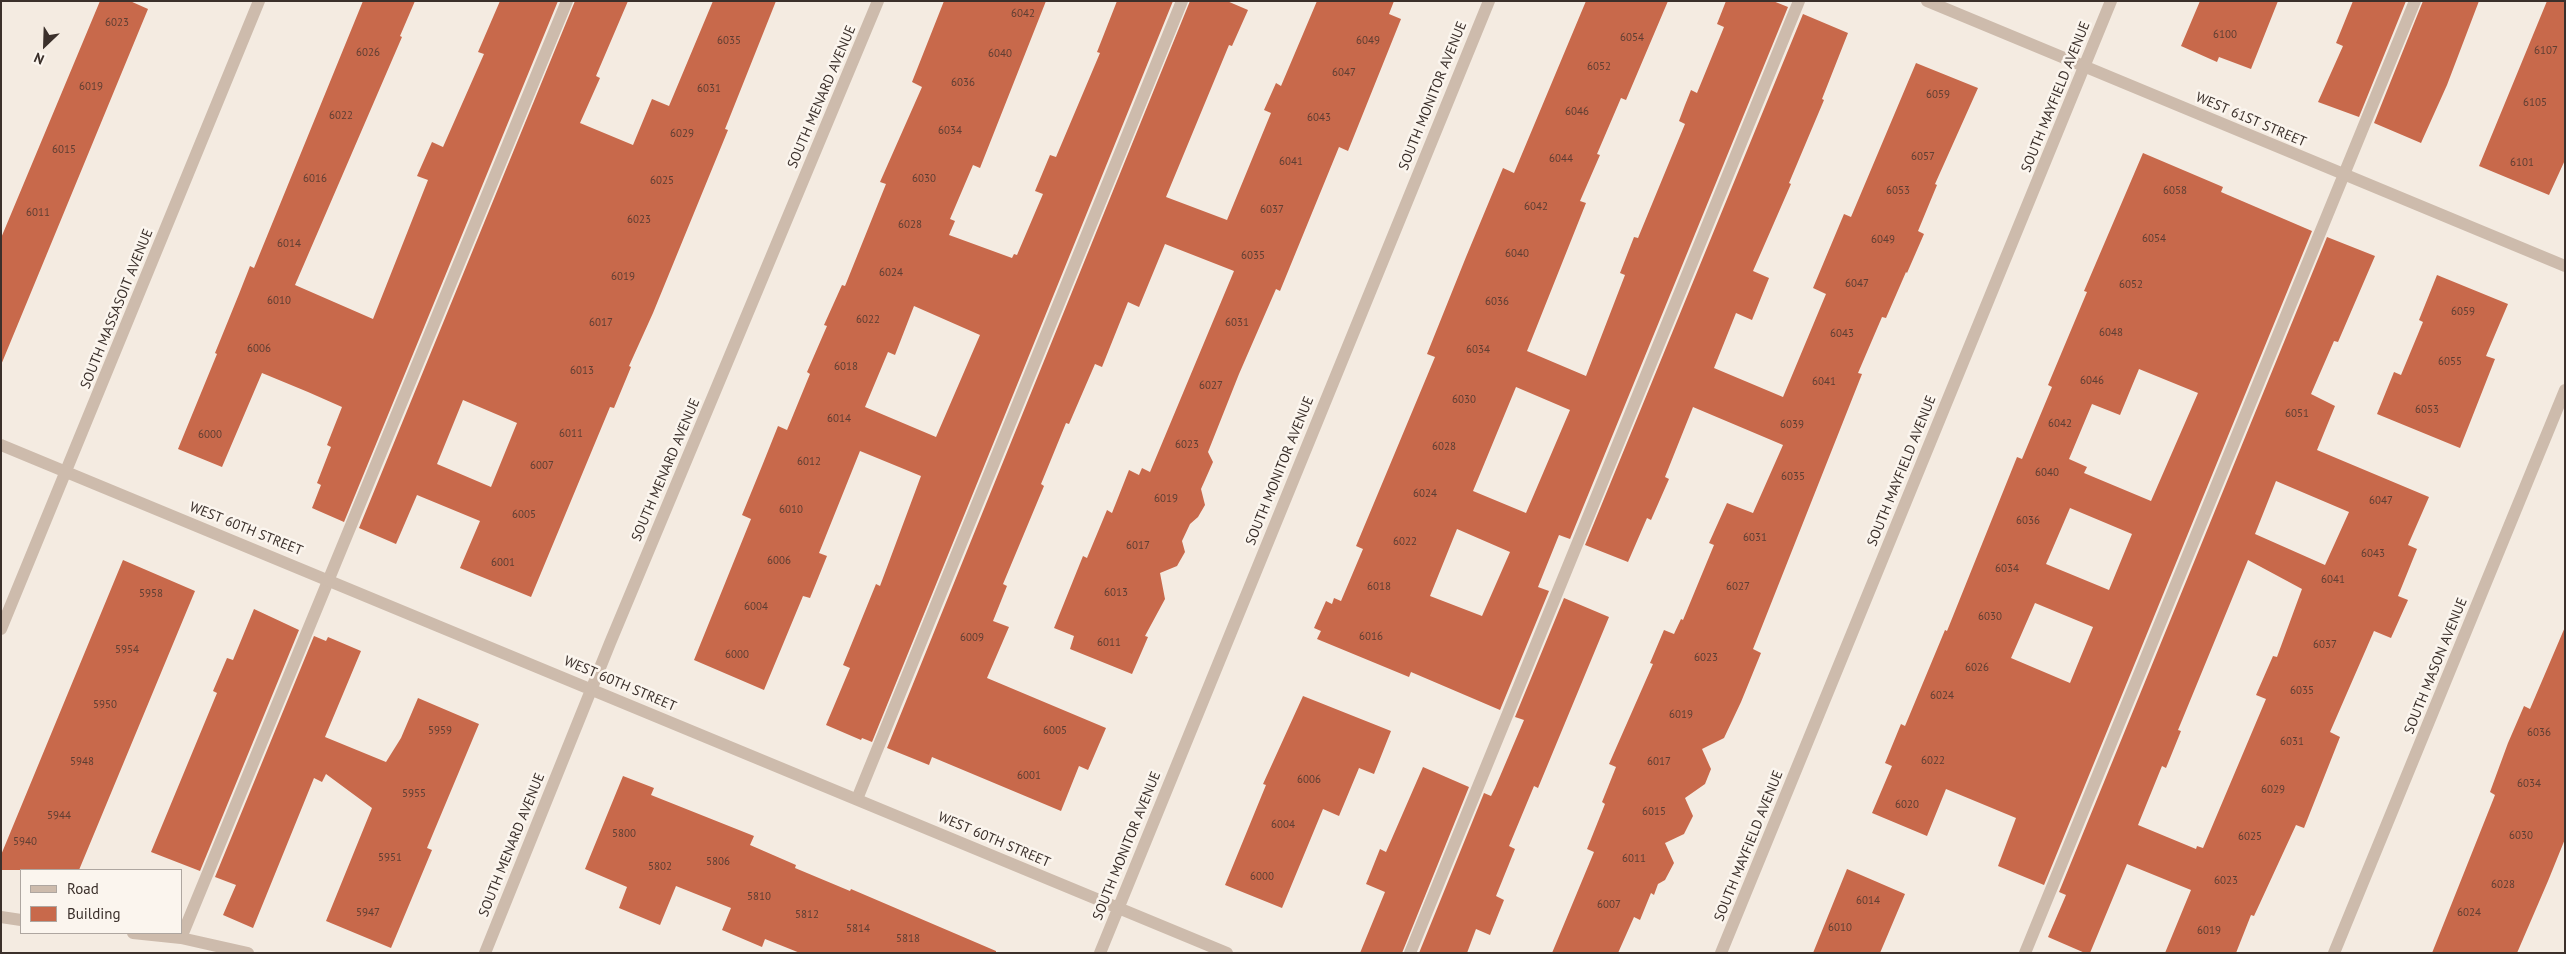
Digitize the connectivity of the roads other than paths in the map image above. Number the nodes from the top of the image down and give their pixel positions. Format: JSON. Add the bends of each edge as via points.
{"nodes":[{"id":1,"x":259,"y":1,"type":"edge"},
{"id":2,"x":567,"y":1,"type":"edge"},
{"id":3,"x":878,"y":1,"type":"edge"},
{"id":4,"x":1182,"y":1,"type":"edge"},
{"id":5,"x":1488,"y":1,"type":"edge"},
{"id":6,"x":1799,"y":1,"type":"edge"},
{"id":7,"x":1927,"y":1,"type":"edge"},
{"id":8,"x":2111,"y":1,"type":"edge"},
{"id":9,"x":2415,"y":1,"type":"edge"},
{"id":10,"x":2084,"y":67,"type":"junction"},
{"id":11,"x":2343,"y":174,"type":"junction"},
{"id":12,"x":2565,"y":266,"type":"edge"},
{"id":13,"x":2565,"y":390,"type":"edge"},
{"id":14,"x":1,"y":445,"type":"edge"},
{"id":15,"x":66,"y":471,"type":"junction"},
{"id":16,"x":330,"y":580,"type":"junction"},
{"id":17,"x":1,"y":628,"type":"edge"},
{"id":18,"x":591,"y":688,"type":"junction"},
{"id":19,"x":858,"y":799,"type":"junction"},
{"id":20,"x":1118,"y":907,"type":"junction"},
{"id":21,"x":1,"y":918,"type":"edge"},
{"id":22,"x":20,"y":920,"type":"edge"},
{"id":23,"x":142,"y":934,"type":"edge"},
{"id":24,"x":181,"y":938,"type":"junction"},
{"id":25,"x":248,"y":953,"type":"edge"},
{"id":26,"x":485,"y":953,"type":"edge"},
{"id":27,"x":1100,"y":953,"type":"edge"},
{"id":28,"x":1227,"y":953,"type":"edge"},
{"id":29,"x":1410,"y":953,"type":"edge"},
{"id":30,"x":1721,"y":953,"type":"edge"},
{"id":31,"x":2025,"y":953,"type":"edge"},
{"id":32,"x":2334,"y":953,"type":"edge"}],
"edges":[{"from":1,"to":15,"type":"street","name":"SOUTH MASSASOIT AVENUE"},
{"from":2,"to":16,"type":"street"},
{"from":3,"to":18,"type":"street","name":"SOUTH MENARD AVENUE"},
{"from":4,"to":19,"type":"street"},
{"from":5,"to":20,"type":"street","name":"SOUTH MONITOR AVENUE"},
{"from":6,"to":29,"type":"street"},
{"from":7,"to":10,"type":"street","name":"WEST 61ST STREET"},
{"from":8,"to":10,"type":"street","name":"SOUTH MAYFIELD AVENUE"},
{"from":9,"to":11,"type":"street"},
{"from":10,"to":11,"type":"street","name":"WEST 61ST STREET"},
{"from":10,"to":30,"type":"street","name":"SOUTH MAYFIELD AVENUE"},
{"from":11,"to":12,"type":"street","name":"WEST 61ST STREET"},
{"from":11,"to":31,"type":"street"},
{"from":13,"to":32,"type":"street","name":"SOUTH MASON AVENUE"},
{"from":14,"to":15,"type":"street","name":"WEST 60TH STREET"},
{"from":15,"to":16,"type":"street","name":"WEST 60TH STREET"},
{"from":15,"to":17,"type":"street","name":"SOUTH MASSASOIT AVENUE"},
{"from":16,"to":18,"type":"street","name":"WEST 60TH STREET"},
{"from":16,"to":24,"type":"street"},
{"from":18,"to":19,"type":"street","name":"WEST 60TH STREET"},
{"from":18,"to":26,"type":"street","name":"SOUTH MENARD AVENUE"},
{"from":19,"to":20,"type":"street","name":"WEST 60TH STREET"},
{"from":20,"to":27,"type":"street","name":"SOUTH MONITOR AVENUE"},
{"from":20,"to":28,"type":"street","name":"WEST 60TH STREET"},
{"from":21,"to":22,"type":"street"},
{"from":23,"to":24,"type":"street"},
{"from":24,"to":25,"type":"street"}]}
